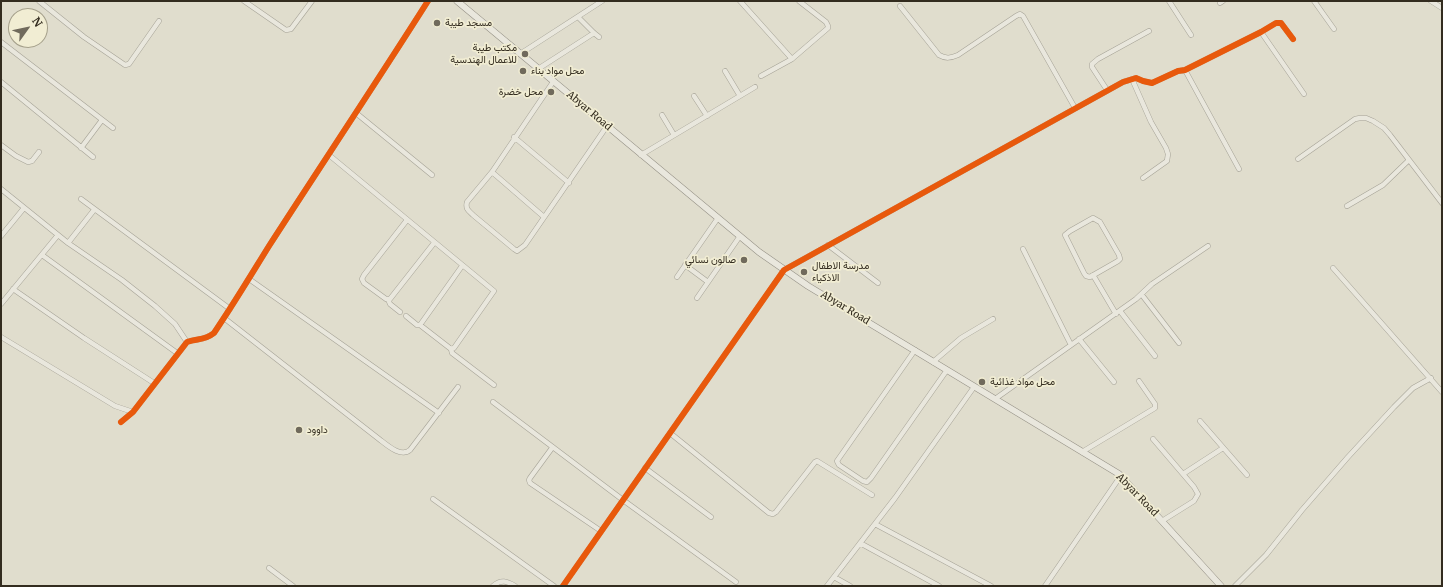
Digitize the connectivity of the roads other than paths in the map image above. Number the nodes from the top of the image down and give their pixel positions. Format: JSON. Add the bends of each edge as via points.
{"nodes":[{"id":1,"x":39,"y":1,"type":"edge"},
{"id":2,"x":244,"y":1,"type":"edge"},
{"id":3,"x":312,"y":1,"type":"edge"},
{"id":4,"x":428,"y":1,"type":"edge"},
{"id":5,"x":457,"y":1,"type":"edge"},
{"id":6,"x":602,"y":1,"type":"edge"},
{"id":7,"x":740,"y":1,"type":"edge"},
{"id":8,"x":799,"y":1,"type":"edge"},
{"id":9,"x":1170,"y":1,"type":"edge"},
{"id":10,"x":1314,"y":1,"type":"edge"},
{"id":11,"x":1431,"y":1,"type":"edge"},
{"id":12,"x":900,"y":6,"type":"dead end"},
{"id":13,"x":1442,"y":8,"type":"edge"},
{"id":14,"x":578,"y":17,"type":"junction"},
{"id":15,"x":159,"y":21,"type":"dead end"},
{"id":16,"x":1334,"y":29,"type":"dead end"},
{"id":17,"x":1149,"y":31,"type":"dead end"},
{"id":18,"x":1261,"y":32,"type":"junction"},
{"id":19,"x":594,"y":33,"type":"junction"},
{"id":20,"x":1191,"y":35,"type":"dead end"},
{"id":21,"x":599,"y":37,"type":"dead end"},
{"id":22,"x":1293,"y":39,"type":"dead end"},
{"id":23,"x":1,"y":42,"type":"edge"},
{"id":24,"x":520,"y":54,"type":"junction"},
{"id":25,"x":792,"y":59,"type":"junction"},
{"id":26,"x":538,"y":69,"type":"junction"},
{"id":27,"x":1185,"y":70,"type":"junction"},
{"id":28,"x":725,"y":71,"type":"dead end"},
{"id":29,"x":761,"y":76,"type":"dead end"},
{"id":30,"x":1132,"y":79,"type":"junction"},
{"id":31,"x":1,"y":82,"type":"edge"},
{"id":32,"x":553,"y":82,"type":"junction"},
{"id":33,"x":755,"y":87,"type":"dead end"},
{"id":34,"x":1106,"y":90,"type":"junction"},
{"id":35,"x":1304,"y":94,"type":"dead end"},
{"id":36,"x":694,"y":96,"type":"dead end"},
{"id":37,"x":740,"y":96,"type":"junction"},
{"id":38,"x":1075,"y":108,"type":"junction"},
{"id":39,"x":356,"y":113,"type":"junction"},
{"id":40,"x":662,"y":116,"type":"dead end"},
{"id":41,"x":707,"y":116,"type":"junction"},
{"id":42,"x":102,"y":120,"type":"junction"},
{"id":43,"x":608,"y":126,"type":"junction"},
{"id":44,"x":113,"y":128,"type":"dead end"},
{"id":45,"x":674,"y":135,"type":"junction"},
{"id":46,"x":514,"y":137,"type":"junction"},
{"id":47,"x":1,"y":145,"type":"edge"},
{"id":48,"x":81,"y":148,"type":"junction"},
{"id":49,"x":39,"y":152,"type":"dead end"},
{"id":50,"x":641,"y":154,"type":"junction"},
{"id":51,"x":329,"y":155,"type":"junction"},
{"id":52,"x":93,"y":157,"type":"dead end"},
{"id":53,"x":1298,"y":159,"type":"dead end"},
{"id":54,"x":1409,"y":160,"type":"junction"},
{"id":55,"x":1239,"y":169,"type":"dead end"},
{"id":56,"x":492,"y":172,"type":"junction"},
{"id":57,"x":432,"y":175,"type":"dead end"},
{"id":58,"x":1143,"y":178,"type":"dead end"},
{"id":59,"x":569,"y":183,"type":"junction"},
{"id":60,"x":1,"y":189,"type":"edge"},
{"id":61,"x":81,"y":199,"type":"dead end"},
{"id":62,"x":1442,"y":202,"type":"edge"},
{"id":63,"x":1347,"y":206,"type":"dead end"},
{"id":64,"x":24,"y":208,"type":"junction"},
{"id":65,"x":94,"y":210,"type":"junction"},
{"id":66,"x":544,"y":217,"type":"junction"},
{"id":67,"x":718,"y":218,"type":"junction"},
{"id":68,"x":407,"y":220,"type":"junction"},
{"id":69,"x":58,"y":235,"type":"junction"},
{"id":70,"x":1,"y":236,"type":"edge"},
{"id":71,"x":740,"y":236,"type":"junction"},
{"id":72,"x":68,"y":243,"type":"junction"},
{"id":73,"x":434,"y":243,"type":"junction"},
{"id":74,"x":828,"y":245,"type":"junction"},
{"id":75,"x":1208,"y":246,"type":"dead end"},
{"id":76,"x":1022,"y":249,"type":"dead end"},
{"id":77,"x":42,"y":255,"type":"junction"},
{"id":78,"x":685,"y":265,"type":"junction"},
{"id":79,"x":462,"y":266,"type":"junction"},
{"id":80,"x":1333,"y":268,"type":"dead end"},
{"id":81,"x":784,"y":270,"type":"junction"},
{"id":82,"x":1093,"y":275,"type":"junction"},
{"id":83,"x":677,"y":277,"type":"dead end"},
{"id":84,"x":249,"y":279,"type":"junction"},
{"id":85,"x":708,"y":282,"type":"junction"},
{"id":86,"x":878,"y":283,"type":"dead end"},
{"id":87,"x":13,"y":289,"type":"junction"},
{"id":88,"x":1142,"y":295,"type":"junction"},
{"id":89,"x":697,"y":298,"type":"dead end"},
{"id":90,"x":388,"y":299,"type":"junction"},
{"id":91,"x":1,"y":304,"type":"edge"},
{"id":92,"x":230,"y":309,"type":"junction"},
{"id":93,"x":400,"y":312,"type":"dead end"},
{"id":94,"x":1118,"y":312,"type":"junction"},
{"id":95,"x":406,"y":316,"type":"dead end"},
{"id":96,"x":224,"y":318,"type":"junction"},
{"id":97,"x":993,"y":318,"type":"dead end"},
{"id":98,"x":420,"y":325,"type":"junction"},
{"id":99,"x":1,"y":337,"type":"edge"},
{"id":100,"x":1079,"y":339,"type":"junction"},
{"id":101,"x":187,"y":342,"type":"junction"},
{"id":102,"x":1179,"y":343,"type":"dead end"},
{"id":103,"x":1071,"y":344,"type":"junction"},
{"id":104,"x":451,"y":349,"type":"junction"},
{"id":105,"x":915,"y":350,"type":"junction"},
{"id":106,"x":177,"y":353,"type":"junction"},
{"id":107,"x":1155,"y":356,"type":"dead end"},
{"id":108,"x":933,"y":362,"type":"junction"},
{"id":109,"x":947,"y":370,"type":"junction"},
{"id":110,"x":1430,"y":378,"type":"junction"},
{"id":111,"x":1114,"y":382,"type":"dead end"},
{"id":112,"x":1139,"y":382,"type":"dead end"},
{"id":113,"x":154,"y":383,"type":"junction"},
{"id":114,"x":494,"y":385,"type":"dead end"},
{"id":115,"x":458,"y":387,"type":"dead end"},
{"id":116,"x":974,"y":387,"type":"junction"},
{"id":117,"x":1442,"y":392,"type":"edge"},
{"id":118,"x":995,"y":399,"type":"junction"},
{"id":119,"x":493,"y":402,"type":"dead end"},
{"id":120,"x":132,"y":412,"type":"junction"},
{"id":121,"x":438,"y":413,"type":"junction"},
{"id":122,"x":1200,"y":421,"type":"dead end"},
{"id":123,"x":121,"y":422,"type":"dead end"},
{"id":124,"x":670,"y":433,"type":"junction"},
{"id":125,"x":1153,"y":439,"type":"dead end"},
{"id":126,"x":552,"y":448,"type":"junction"},
{"id":127,"x":1223,"y":448,"type":"junction"},
{"id":128,"x":1082,"y":452,"type":"junction"},
{"id":129,"x":645,"y":468,"type":"junction"},
{"id":130,"x":1183,"y":474,"type":"junction"},
{"id":131,"x":1247,"y":475,"type":"dead end"},
{"id":132,"x":1120,"y":478,"type":"junction"},
{"id":133,"x":872,"y":495,"type":"dead end"},
{"id":134,"x":433,"y":499,"type":"dead end"},
{"id":135,"x":623,"y":500,"type":"junction"},
{"id":136,"x":711,"y":517,"type":"dead end"},
{"id":137,"x":1162,"y":521,"type":"junction"},
{"id":138,"x":875,"y":524,"type":"junction"},
{"id":139,"x":601,"y":531,"type":"junction"},
{"id":140,"x":860,"y":543,"type":"junction"},
{"id":141,"x":269,"y":568,"type":"dead end"},
{"id":142,"x":834,"y":578,"type":"junction"},
{"id":143,"x":736,"y":582,"type":"dead end"},
{"id":144,"x":293,"y":586,"type":"edge"},
{"id":145,"x":493,"y":586,"type":"edge"},
{"id":146,"x":515,"y":586,"type":"edge"},
{"id":147,"x":554,"y":586,"type":"edge"},
{"id":148,"x":563,"y":586,"type":"edge"},
{"id":149,"x":827,"y":586,"type":"edge"},
{"id":150,"x":850,"y":586,"type":"edge"},
{"id":151,"x":939,"y":586,"type":"edge"},
{"id":152,"x":991,"y":586,"type":"edge"},
{"id":153,"x":1044,"y":586,"type":"edge"},
{"id":154,"x":1221,"y":586,"type":"edge"},
{"id":155,"x":1235,"y":586,"type":"edge"}],
"edges":[{"from":1,"to":15,"type":"street","via":[[84,37],[125,65],[129,64]]},
{"from":2,"to":3,"type":"street","via":[[286,30],[291,29]]},
{"from":4,"to":39,"type":"street"},
{"from":5,"to":24,"type":"main road","name":"Abyar Road"},
{"from":6,"to":14,"type":"street"},
{"from":7,"to":25,"type":"street"},
{"from":8,"to":25,"type":"street","via":[[828,26],[822,35]]},
{"from":9,"to":20,"type":"street"},
{"from":10,"to":16,"type":"street"},
{"from":11,"to":13,"type":"street"},
{"from":12,"to":38,"type":"street","via":[[939,55],[946,58],[958,55],[1020,14]]},
{"from":14,"to":19,"type":"street"},
{"from":14,"to":24,"type":"street"},
{"from":17,"to":34,"type":"street","via":[[1092,64]]},
{"from":18,"to":22,"type":"street","via":[[1276,23],[1281,23]]},
{"from":18,"to":27,"type":"street"},
{"from":18,"to":35,"type":"street"},
{"from":19,"to":21,"type":"street"},
{"from":19,"to":26,"type":"street"},
{"from":23,"to":42,"type":"street"},
{"from":24,"to":26,"type":"main road","name":"Abyar Road"},
{"from":25,"to":29,"type":"street"},
{"from":26,"to":32,"type":"main road","name":"Abyar Road"},
{"from":27,"to":30,"type":"street","via":[[1152,83]]},
{"from":27,"to":55,"type":"street"},
{"from":28,"to":37,"type":"street"},
{"from":30,"to":34,"type":"street"},
{"from":30,"to":58,"type":"street","via":[[1150,122],[1168,154],[1167,162]]},
{"from":31,"to":48,"type":"street"},
{"from":32,"to":43,"type":"main road","name":"Abyar Road"},
{"from":32,"to":46,"type":"street"},
{"from":33,"to":37,"type":"street"},
{"from":34,"to":38,"type":"street"},
{"from":36,"to":41,"type":"street"},
{"from":37,"to":41,"type":"street"},
{"from":38,"to":74,"type":"street"},
{"from":39,"to":51,"type":"street"},
{"from":39,"to":57,"type":"street"},
{"from":40,"to":45,"type":"street"},
{"from":41,"to":45,"type":"street"},
{"from":42,"to":44,"type":"street"},
{"from":42,"to":48,"type":"street"},
{"from":43,"to":50,"type":"main road","name":"Abyar Road"},
{"from":43,"to":59,"type":"street"},
{"from":45,"to":50,"type":"street"},
{"from":46,"to":56,"type":"street"},
{"from":46,"to":59,"type":"street"},
{"from":47,"to":49,"type":"street","via":[[28,162]]},
{"from":48,"to":52,"type":"street"},
{"from":50,"to":67,"type":"main road","name":"Abyar Road"},
{"from":51,"to":68,"type":"street"},
{"from":51,"to":84,"type":"street"},
{"from":53,"to":54,"type":"street","via":[[1360,118],[1366,118],[1384,128]]},
{"from":54,"to":62,"type":"street"},
{"from":54,"to":63,"type":"street","via":[[1383,185]]},
{"from":56,"to":66,"type":"street"},
{"from":56,"to":66,"type":"street","via":[[467,202],[467,209],[473,215],[517,250],[525,245]]},
{"from":59,"to":66,"type":"street"},
{"from":60,"to":64,"type":"street"},
{"from":61,"to":65,"type":"street"},
{"from":64,"to":69,"type":"street"},
{"from":64,"to":70,"type":"street"},
{"from":65,"to":72,"type":"street"},
{"from":65,"to":92,"type":"street"},
{"from":67,"to":71,"type":"main road","name":"Abyar Road"},
{"from":67,"to":78,"type":"street"},
{"from":68,"to":73,"type":"street"},
{"from":68,"to":90,"type":"street","via":[[362,279]]},
{"from":69,"to":72,"type":"street"},
{"from":69,"to":77,"type":"street"},
{"from":71,"to":81,"type":"main road","name":"Abyar Road"},
{"from":71,"to":85,"type":"street"},
{"from":72,"to":101,"type":"street","via":[[122,280],[168,317]]},
{"from":73,"to":79,"type":"street"},
{"from":73,"to":90,"type":"street"},
{"from":74,"to":81,"type":"street"},
{"from":74,"to":86,"type":"street"},
{"from":75,"to":88,"type":"street","via":[[1152,284]]},
{"from":76,"to":103,"type":"street"},
{"from":77,"to":87,"type":"street"},
{"from":77,"to":106,"type":"street"},
{"from":78,"to":83,"type":"street"},
{"from":78,"to":85,"type":"street"},
{"from":79,"to":98,"type":"street"},
{"from":79,"to":104,"type":"street","via":[[494,292]]},
{"from":80,"to":110,"type":"street"},
{"from":81,"to":105,"type":"main road","name":"Abyar Road"},
{"from":81,"to":124,"type":"street"},
{"from":82,"to":82,"type":"street","via":[[1118,261],[1120,257],[1100,222],[1093,218],[1065,235],[1086,276]]},
{"from":82,"to":94,"type":"street"},
{"from":84,"to":92,"type":"street"},
{"from":84,"to":121,"type":"street"},
{"from":85,"to":89,"type":"street"},
{"from":87,"to":91,"type":"street"},
{"from":87,"to":113,"type":"street"},
{"from":88,"to":94,"type":"street"},
{"from":88,"to":102,"type":"street"},
{"from":90,"to":93,"type":"street"},
{"from":92,"to":96,"type":"street"},
{"from":94,"to":100,"type":"street"},
{"from":94,"to":107,"type":"street"},
{"from":95,"to":98,"type":"street"},
{"from":96,"to":101,"type":"street","via":[[209,338]]},
{"from":96,"to":121,"type":"street","via":[[379,439],[400,452],[407,453],[410,450]]},
{"from":97,"to":108,"type":"street","via":[[961,338]]},
{"from":98,"to":104,"type":"street"},
{"from":99,"to":120,"type":"street","via":[[115,406]]},
{"from":100,"to":103,"type":"street"},
{"from":100,"to":111,"type":"street"},
{"from":101,"to":106,"type":"street"},
{"from":103,"to":118,"type":"street"},
{"from":104,"to":114,"type":"street","via":[[452,353]]},
{"from":105,"to":108,"type":"main road","name":"Abyar Road"},
{"from":105,"to":109,"type":"street","via":[[837,461],[863,482],[871,478]]},
{"from":106,"to":113,"type":"street"},
{"from":108,"to":109,"type":"main road","name":"Abyar Road"},
{"from":109,"to":116,"type":"main road","name":"Abyar Road"},
{"from":110,"to":117,"type":"street"},
{"from":110,"to":155,"type":"street","via":[[1414,388],[1394,407],[1311,499],[1266,555]]},
{"from":112,"to":128,"type":"street","via":[[1155,407]]},
{"from":113,"to":120,"type":"street"},
{"from":115,"to":121,"type":"street"},
{"from":116,"to":118,"type":"main road","name":"Abyar Road"},
{"from":116,"to":138,"type":"street"},
{"from":118,"to":128,"type":"main road","name":"Abyar Road"},
{"from":119,"to":126,"type":"street"},
{"from":120,"to":123,"type":"street"},
{"from":122,"to":127,"type":"street"},
{"from":124,"to":129,"type":"street"},
{"from":124,"to":133,"type":"street","via":[[769,513],[776,512],[817,461]]},
{"from":125,"to":130,"type":"street"},
{"from":126,"to":135,"type":"street"},
{"from":126,"to":139,"type":"street","via":[[530,478],[530,483]]},
{"from":127,"to":130,"type":"street"},
{"from":127,"to":131,"type":"street"},
{"from":128,"to":132,"type":"main road","name":"Abyar Road","via":[[1119,474]]},
{"from":129,"to":135,"type":"street"},
{"from":129,"to":136,"type":"street"},
{"from":130,"to":137,"type":"street","via":[[1197,491],[1198,497]]},
{"from":132,"to":137,"type":"main road","name":"Abyar Road"},
{"from":132,"to":153,"type":"street"},
{"from":134,"to":147,"type":"street"},
{"from":135,"to":139,"type":"street"},
{"from":135,"to":143,"type":"street"},
{"from":137,"to":154,"type":"main road","name":"Abyar Road"},
{"from":138,"to":140,"type":"street"},
{"from":138,"to":152,"type":"street"},
{"from":139,"to":148,"type":"street"},
{"from":140,"to":142,"type":"street"},
{"from":140,"to":151,"type":"street"},
{"from":141,"to":144,"type":"street"},
{"from":142,"to":149,"type":"street"},
{"from":142,"to":150,"type":"street"},
{"from":145,"to":146,"type":"street","via":[[505,581]]}]}
